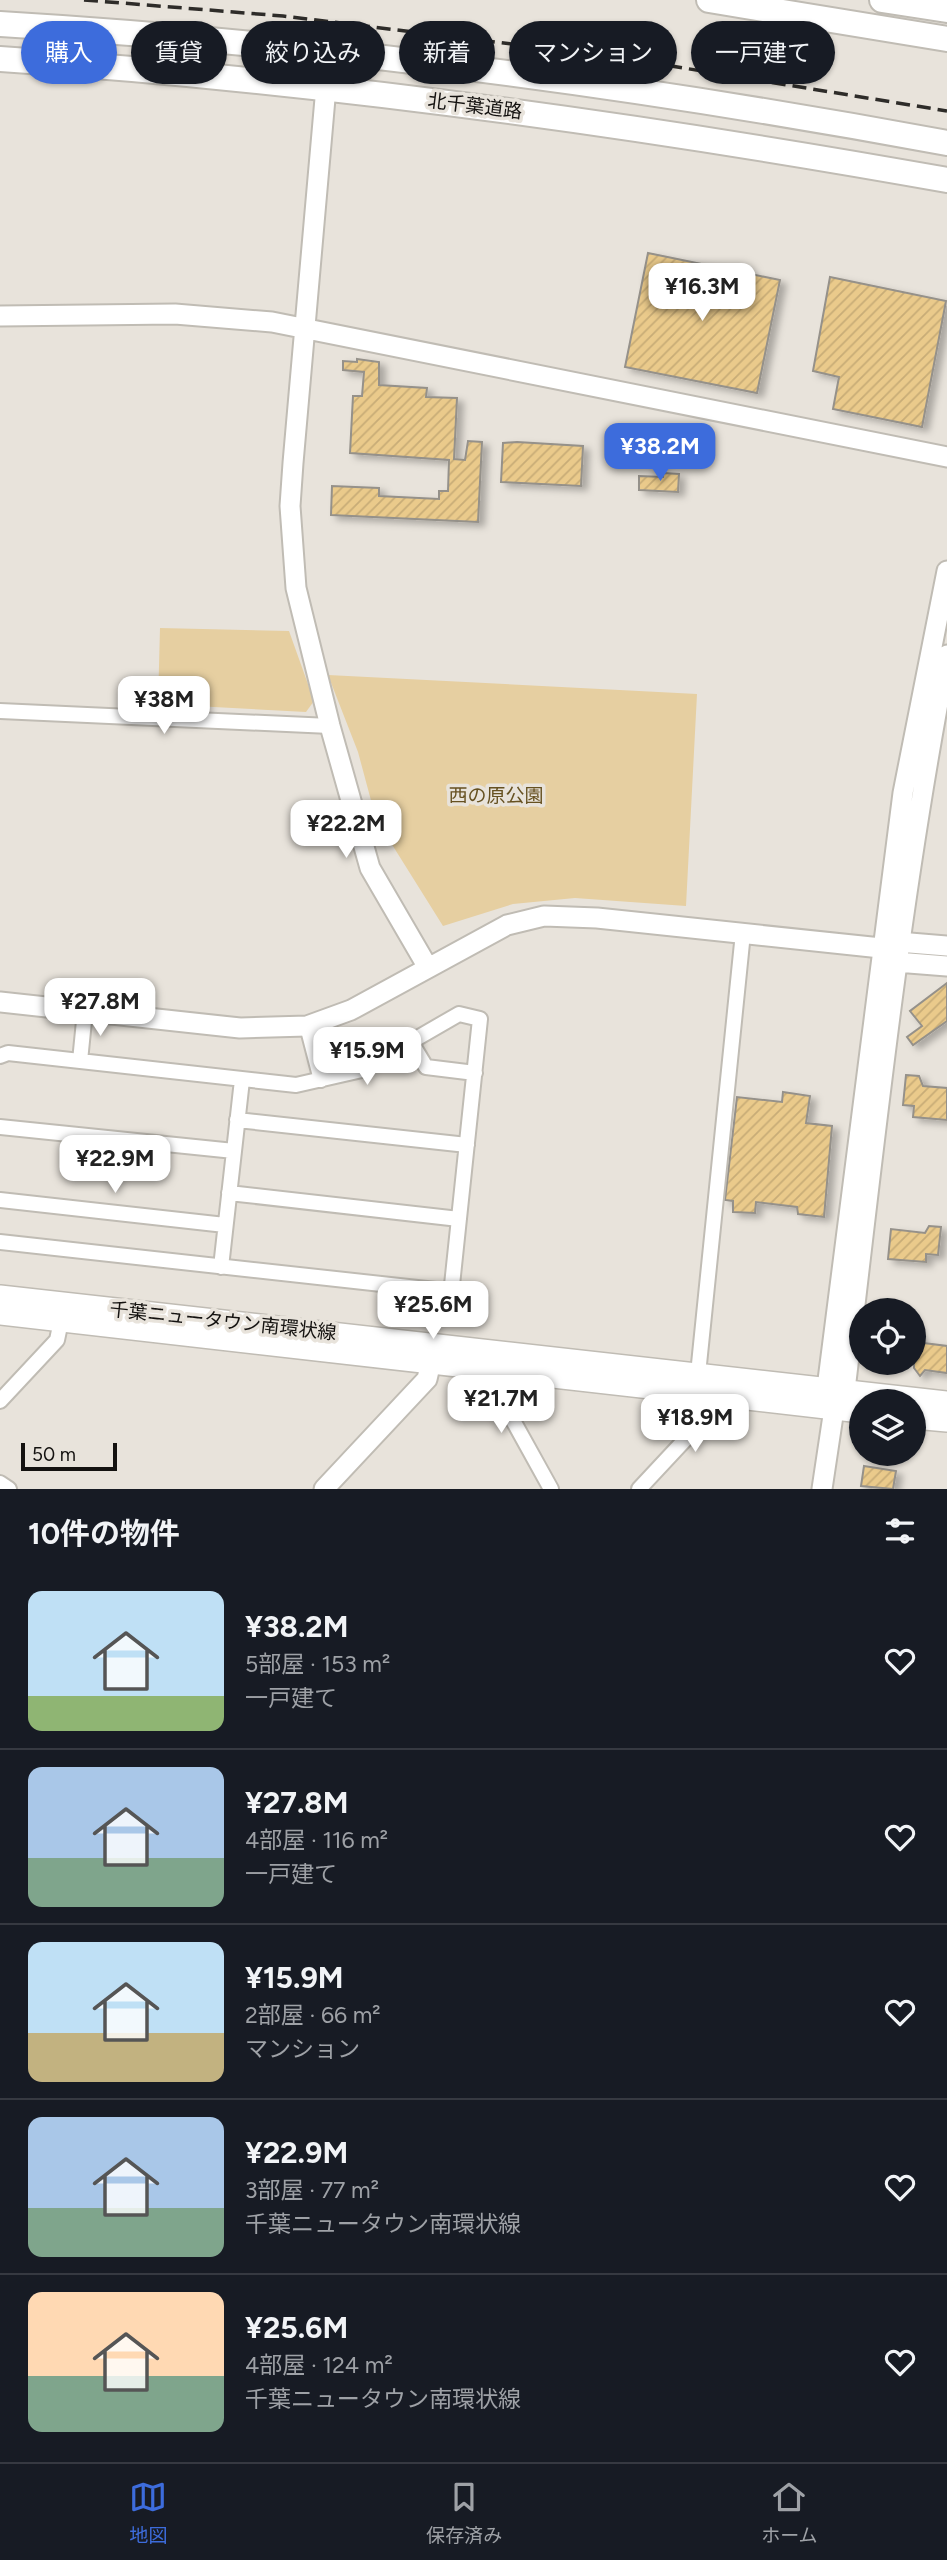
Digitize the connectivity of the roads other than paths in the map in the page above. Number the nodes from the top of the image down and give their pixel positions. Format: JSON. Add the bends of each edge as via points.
{"nodes":[{"id":1,"x":709,"y":0,"type":"edge"},
{"id":2,"x":882,"y":0,"type":"edge"},
{"id":3,"x":947,"y":10,"type":"edge"},
{"id":4,"x":0,"y":24,"type":"edge"},
{"id":5,"x":947,"y":39,"type":"edge"},
{"id":6,"x":0,"y":59,"type":"edge"},
{"id":7,"x":326,"y":86,"type":"junction"},
{"id":8,"x":947,"y":143,"type":"edge"},
{"id":9,"x":947,"y":180,"type":"edge"},
{"id":10,"x":0,"y":316,"type":"edge"},
{"id":11,"x":305,"y":327,"type":"junction"},
{"id":12,"x":947,"y":457,"type":"edge"},
{"id":13,"x":947,"y":571,"type":"edge"},
{"id":14,"x":947,"y":655,"type":"edge"},
{"id":15,"x":0,"y":711,"type":"edge"},
{"id":16,"x":330,"y":726,"type":"junction"},
{"id":17,"x":743,"y":933,"type":"junction"},
{"id":18,"x":890,"y":945,"type":"junction"},
{"id":19,"x":947,"y":946,"type":"edge"},
{"id":20,"x":896,"y":962,"type":"junction"},
{"id":21,"x":427,"y":966,"type":"junction"},
{"id":22,"x":947,"y":966,"type":"edge"},
{"id":23,"x":0,"y":1002,"type":"edge"},
{"id":24,"x":85,"y":1012,"type":"junction"},
{"id":25,"x":307,"y":1026,"type":"junction"},
{"id":26,"x":411,"y":1042,"type":"junction"},
{"id":27,"x":0,"y":1056,"type":"edge"},
{"id":28,"x":80,"y":1062,"type":"junction"},
{"id":29,"x":475,"y":1073,"type":"junction"},
{"id":30,"x":242,"y":1080,"type":"junction"},
{"id":31,"x":321,"y":1080,"type":"junction"},
{"id":32,"x":237,"y":1121,"type":"junction"},
{"id":33,"x":0,"y":1127,"type":"edge"},
{"id":34,"x":467,"y":1146,"type":"junction"},
{"id":35,"x":234,"y":1151,"type":"junction"},
{"id":36,"x":229,"y":1193,"type":"junction"},
{"id":37,"x":0,"y":1200,"type":"edge"},
{"id":38,"x":459,"y":1219,"type":"junction"},
{"id":39,"x":225,"y":1225,"type":"junction"},
{"id":40,"x":0,"y":1241,"type":"edge"},
{"id":41,"x":220,"y":1267,"type":"junction"},
{"id":42,"x":0,"y":1296,"type":"edge"},
{"id":43,"x":0,"y":1314,"type":"edge"},
{"id":44,"x":61,"y":1321,"type":"junction"},
{"id":45,"x":431,"y":1362,"type":"junction"},
{"id":46,"x":499,"y":1370,"type":"junction"},
{"id":47,"x":698,"y":1374,"type":"junction"},
{"id":48,"x":836,"y":1389,"type":"junction"},
{"id":49,"x":718,"y":1395,"type":"junction"},
{"id":50,"x":0,"y":1401,"type":"edge"},
{"id":51,"x":947,"y":1402,"type":"edge"},
{"id":52,"x":834,"y":1409,"type":"junction"},
{"id":53,"x":849,"y":1411,"type":"edge"},
{"id":54,"x":926,"y":1419,"type":"edge"},
{"id":55,"x":947,"y":1421,"type":"edge"},
{"id":56,"x":0,"y":1483,"type":"edge"},
{"id":57,"x":9,"y":1489,"type":"edge"},
{"id":58,"x":324,"y":1489,"type":"edge"},
{"id":59,"x":551,"y":1489,"type":"edge"},
{"id":60,"x":639,"y":1489,"type":"edge"},
{"id":61,"x":822,"y":1489,"type":"edge"}],
"edges":[{"from":1,"to":5,"type":"highway"},
{"from":2,"to":3,"type":"highway"},
{"from":4,"to":8,"type":"highway","name":"北千葉道路","via":[[333,52],[515,74],[815,118]]},
{"from":6,"to":7,"type":"highway","name":"北千葉道路"},
{"from":7,"to":9,"type":"highway","name":"北千葉道路","via":[[807,155]]},
{"from":7,"to":11,"type":"street"},
{"from":10,"to":11,"type":"street","via":[[204,315]]},
{"from":11,"to":12,"type":"street"},
{"from":11,"to":16,"type":"street","via":[[292,473],[292,551],[303,624]]},
{"from":13,"to":18,"type":"street","via":[[903,793]]},
{"from":14,"to":18,"type":"street"},
{"from":15,"to":16,"type":"street"},
{"from":16,"to":21,"type":"street","via":[[370,869]]},
{"from":17,"to":18,"type":"street"},
{"from":17,"to":21,"type":"street","via":[[544,916],[507,925]]},
{"from":17,"to":47,"type":"street"},
{"from":18,"to":19,"type":"street"},
{"from":18,"to":20,"type":"street"},
{"from":18,"to":48,"type":"street"},
{"from":20,"to":22,"type":"street"},
{"from":20,"to":48,"type":"street"},
{"from":21,"to":25,"type":"street","via":[[351,1010]]},
{"from":23,"to":24,"type":"street"},
{"from":24,"to":25,"type":"street","via":[[240,1028]]},
{"from":24,"to":28,"type":"street"},
{"from":25,"to":31,"type":"street"},
{"from":26,"to":29,"type":"street","via":[[426,1067]]},
{"from":26,"to":29,"type":"street","via":[[459,1014],[475,1015],[480,1018]]},
{"from":26,"to":31,"type":"street","via":[[362,1070]]},
{"from":27,"to":28,"type":"street","via":[[8,1053]]},
{"from":28,"to":30,"type":"street"},
{"from":29,"to":34,"type":"street"},
{"from":30,"to":31,"type":"street","via":[[296,1085]]},
{"from":30,"to":32,"type":"street"},
{"from":32,"to":34,"type":"street"},
{"from":32,"to":35,"type":"street"},
{"from":33,"to":35,"type":"street"},
{"from":34,"to":38,"type":"street"},
{"from":35,"to":36,"type":"street"},
{"from":36,"to":38,"type":"street"},
{"from":36,"to":39,"type":"street"},
{"from":37,"to":39,"type":"street"},
{"from":38,"to":41,"type":"street","via":[[452,1285],[445,1291]]},
{"from":39,"to":41,"type":"street"},
{"from":40,"to":41,"type":"street"},
{"from":42,"to":47,"type":"main road","name":"千葉ニュータウン南環状線"},
{"from":43,"to":44,"type":"main road","name":"千葉ニュータウン南環状線"},
{"from":44,"to":45,"type":"main road","name":"千葉ニュータウン南環状線"},
{"from":44,"to":50,"type":"street","via":[[57,1340]]},
{"from":45,"to":46,"type":"main road","name":"千葉ニュータウン南環状線"},
{"from":45,"to":58,"type":"street","via":[[427,1379]]},
{"from":46,"to":49,"type":"main road","name":"千葉ニュータウン南環状線"},
{"from":46,"to":59,"type":"street","via":[[500,1397]]},
{"from":47,"to":48,"type":"main road","name":"千葉ニュータウン南環状線"},
{"from":48,"to":51,"type":"main road","name":"千葉ニュータウン南環状線"},
{"from":48,"to":52,"type":"street"},
{"from":49,"to":52,"type":"main road","name":"千葉ニュータウン南環状線"},
{"from":49,"to":60,"type":"street","via":[[709,1413]]},
{"from":52,"to":53,"type":"main road","name":"千葉ニュータウン南環状線"},
{"from":52,"to":61,"type":"street"},
{"from":54,"to":55,"type":"main road"},
{"from":56,"to":57,"type":"street"}]}
